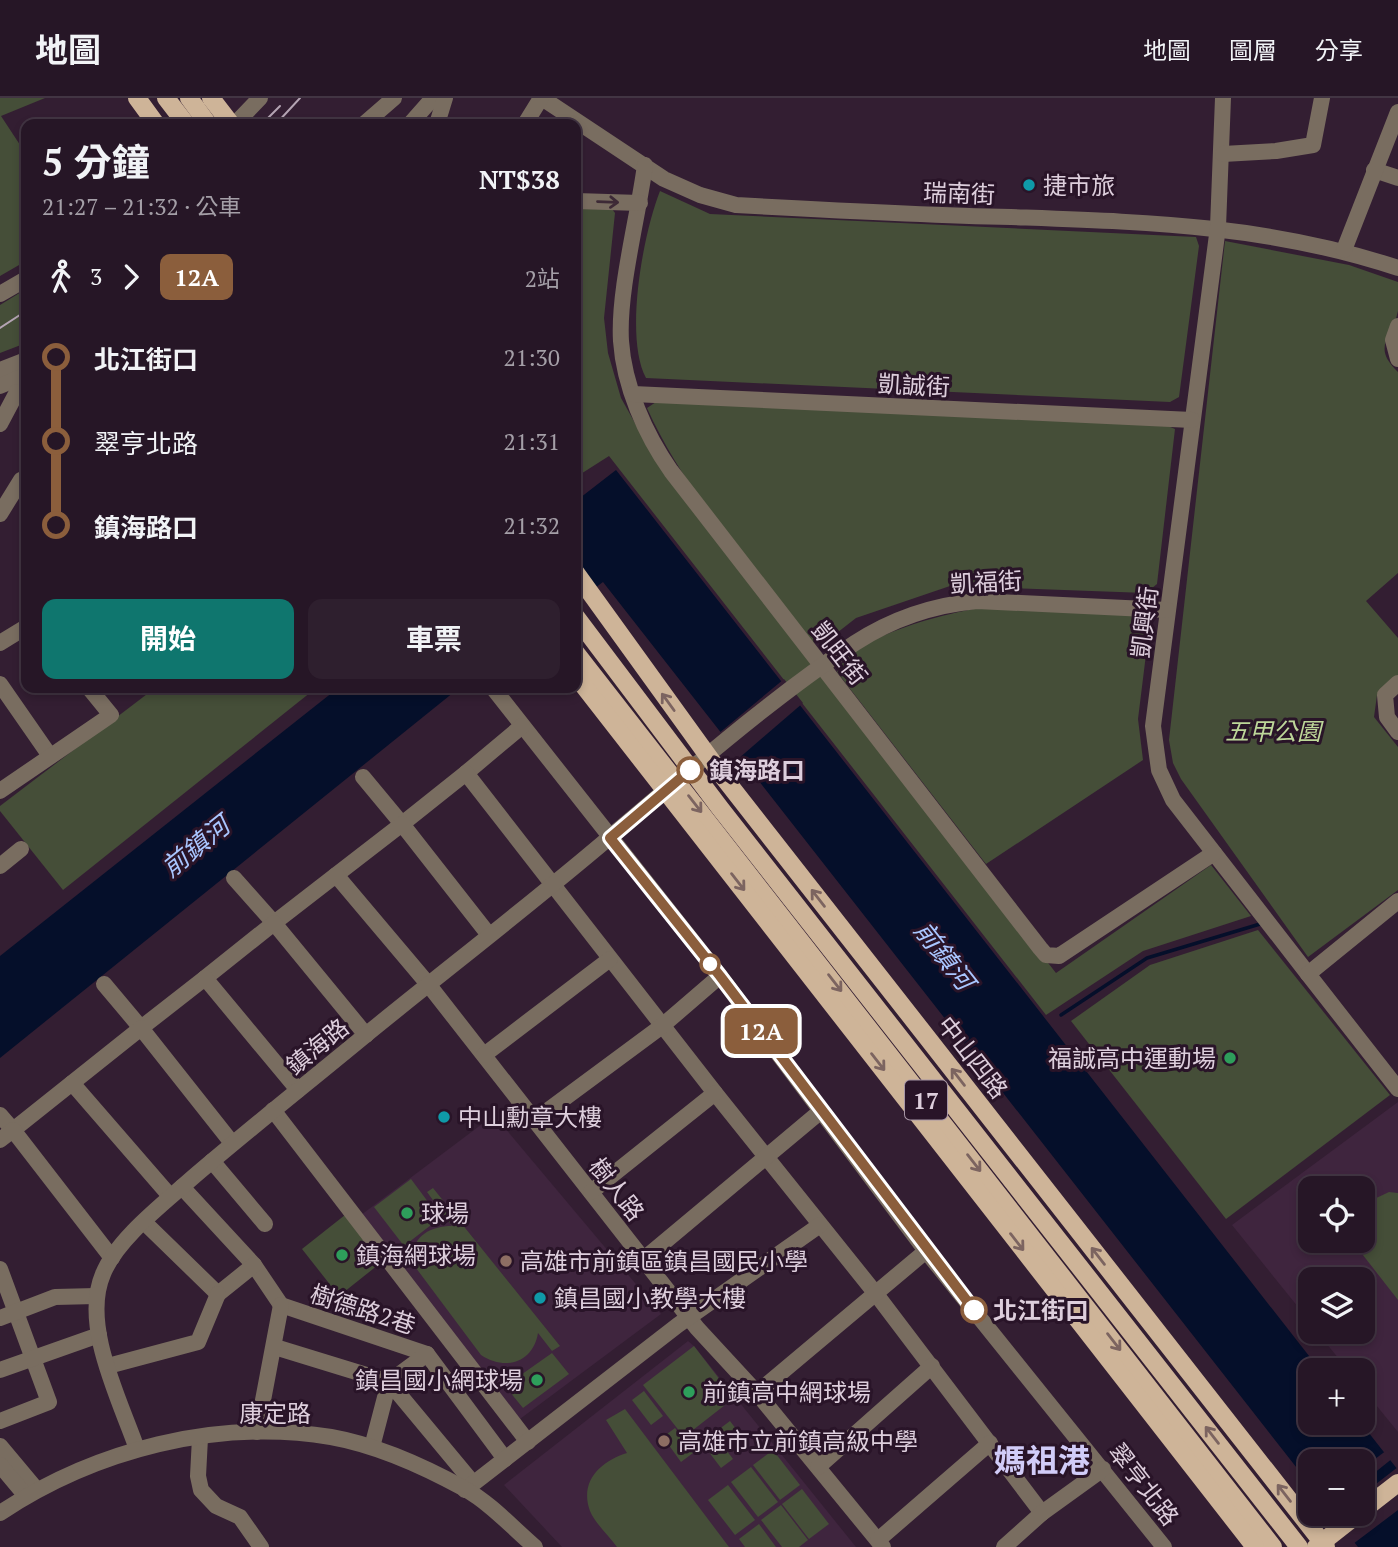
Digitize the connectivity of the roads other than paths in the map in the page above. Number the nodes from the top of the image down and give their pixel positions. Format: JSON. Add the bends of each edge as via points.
{"nodes":[{"id":1,"x":137,"y":98,"type":"edge"},
{"id":2,"x":166,"y":98,"type":"edge"},
{"id":3,"x":188,"y":98,"type":"edge"},
{"id":4,"x":211,"y":98,"type":"edge"},
{"id":5,"x":260,"y":98,"type":"edge"},
{"id":6,"x":394,"y":98,"type":"edge"},
{"id":7,"x":433,"y":98,"type":"edge"},
{"id":8,"x":446,"y":98,"type":"edge"},
{"id":9,"x":541,"y":98,"type":"edge"},
{"id":10,"x":1223,"y":98,"type":"edge"},
{"id":11,"x":1322,"y":98,"type":"edge"},
{"id":12,"x":1398,"y":112,"type":"edge"},
{"id":13,"x":152,"y":119,"type":"edge"},
{"id":14,"x":182,"y":119,"type":"edge"},
{"id":15,"x":204,"y":119,"type":"edge"},
{"id":16,"x":229,"y":119,"type":"edge"},
{"id":17,"x":238,"y":119,"type":"edge"},
{"id":18,"x":370,"y":119,"type":"edge"},
{"id":19,"x":414,"y":119,"type":"edge"},
{"id":20,"x":439,"y":119,"type":"edge"},
{"id":21,"x":528,"y":119,"type":"edge"},
{"id":22,"x":574,"y":119,"type":"edge"},
{"id":23,"x":581,"y":124,"type":"edge"},
{"id":24,"x":1223,"y":154,"type":"junction"},
{"id":25,"x":645,"y":165,"type":"junction"},
{"id":26,"x":1374,"y":170,"type":"junction"},
{"id":27,"x":1398,"y":178,"type":"edge"},
{"id":28,"x":581,"y":201,"type":"edge"},
{"id":29,"x":640,"y":203,"type":"junction"},
{"id":30,"x":1218,"y":227,"type":"junction"},
{"id":31,"x":1343,"y":250,"type":"junction"},
{"id":32,"x":1398,"y":268,"type":"edge"},
{"id":33,"x":21,"y":282,"type":"edge"},
{"id":34,"x":0,"y":294,"type":"edge"},
{"id":35,"x":1398,"y":326,"type":"edge"},
{"id":36,"x":21,"y":351,"type":"edge"},
{"id":37,"x":0,"y":358,"type":"edge"},
{"id":38,"x":1398,"y":359,"type":"edge"},
{"id":39,"x":21,"y":362,"type":"edge"},
{"id":40,"x":0,"y":370,"type":"edge"},
{"id":41,"x":21,"y":377,"type":"edge"},
{"id":42,"x":0,"y":386,"type":"edge"},
{"id":43,"x":21,"y":390,"type":"edge"},
{"id":44,"x":21,"y":392,"type":"edge"},
{"id":45,"x":633,"y":394,"type":"junction"},
{"id":46,"x":0,"y":397,"type":"edge"},
{"id":47,"x":1192,"y":420,"type":"junction"},
{"id":48,"x":0,"y":424,"type":"edge"},
{"id":49,"x":21,"y":480,"type":"edge"},
{"id":50,"x":0,"y":514,"type":"edge"},
{"id":51,"x":581,"y":579,"type":"edge"},
{"id":52,"x":1167,"y":610,"type":"junction"},
{"id":53,"x":581,"y":617,"type":"edge"},
{"id":54,"x":581,"y":623,"type":"edge"},
{"id":55,"x":21,"y":630,"type":"edge"},
{"id":56,"x":0,"y":643,"type":"edge"},
{"id":57,"x":597,"y":644,"type":"junction"},
{"id":58,"x":581,"y":659,"type":"edge"},
{"id":59,"x":822,"y":667,"type":"junction"},
{"id":60,"x":581,"y":681,"type":"edge"},
{"id":61,"x":0,"y":684,"type":"edge"},
{"id":62,"x":1398,"y":684,"type":"edge"},
{"id":63,"x":93,"y":693,"type":"edge"},
{"id":64,"x":497,"y":693,"type":"edge"},
{"id":65,"x":523,"y":726,"type":"junction"},
{"id":66,"x":1398,"y":732,"type":"edge"},
{"id":67,"x":711,"y":754,"type":"junction"},
{"id":68,"x":50,"y":756,"type":"junction"},
{"id":69,"x":466,"y":773,"type":"junction"},
{"id":70,"x":363,"y":777,"type":"dead end"},
{"id":71,"x":678,"y":780,"type":"junction"},
{"id":72,"x":0,"y":791,"type":"edge"},
{"id":73,"x":402,"y":824,"type":"junction"},
{"id":74,"x":610,"y":838,"type":"junction"},
{"id":75,"x":21,"y":849,"type":"dead end"},
{"id":76,"x":1214,"y":853,"type":"junction"},
{"id":77,"x":0,"y":866,"type":"edge"},
{"id":78,"x":337,"y":875,"type":"junction"},
{"id":79,"x":234,"y":878,"type":"dead end"},
{"id":80,"x":553,"y":883,"type":"junction"},
{"id":81,"x":1398,"y":901,"type":"edge"},
{"id":82,"x":274,"y":923,"type":"junction"},
{"id":83,"x":489,"y":935,"type":"junction"},
{"id":84,"x":610,"y":959,"type":"junction"},
{"id":85,"x":1308,"y":974,"type":"junction"},
{"id":86,"x":720,"y":976,"type":"junction"},
{"id":87,"x":205,"y":978,"type":"junction"},
{"id":88,"x":104,"y":984,"type":"dead end"},
{"id":89,"x":428,"y":984,"type":"junction"},
{"id":90,"x":662,"y":1026,"type":"junction"},
{"id":91,"x":141,"y":1028,"type":"junction"},
{"id":92,"x":366,"y":1035,"type":"junction"},
{"id":93,"x":484,"y":1055,"type":"junction"},
{"id":94,"x":72,"y":1083,"type":"junction"},
{"id":95,"x":1398,"y":1089,"type":"edge"},
{"id":96,"x":298,"y":1090,"type":"junction"},
{"id":97,"x":715,"y":1093,"type":"junction"},
{"id":98,"x":273,"y":1110,"type":"junction"},
{"id":99,"x":821,"y":1111,"type":"junction"},
{"id":100,"x":0,"y":1115,"type":"edge"},
{"id":101,"x":535,"y":1120,"type":"junction"},
{"id":102,"x":6,"y":1135,"type":"edge"},
{"id":103,"x":232,"y":1143,"type":"junction"},
{"id":104,"x":765,"y":1156,"type":"junction"},
{"id":105,"x":212,"y":1161,"type":"junction"},
{"id":106,"x":176,"y":1192,"type":"junction"},
{"id":107,"x":591,"y":1192,"type":"junction"},
{"id":108,"x":144,"y":1222,"type":"junction"},
{"id":109,"x":265,"y":1224,"type":"dead end"},
{"id":110,"x":820,"y":1225,"type":"junction"},
{"id":111,"x":926,"y":1251,"type":"junction"},
{"id":112,"x":112,"y":1258,"type":"junction"},
{"id":113,"x":643,"y":1259,"type":"junction"},
{"id":114,"x":254,"y":1265,"type":"junction"},
{"id":115,"x":0,"y":1269,"type":"edge"},
{"id":116,"x":218,"y":1294,"type":"junction"},
{"id":117,"x":876,"y":1294,"type":"junction"},
{"id":118,"x":96,"y":1296,"type":"junction"},
{"id":119,"x":281,"y":1305,"type":"junction"},
{"id":120,"x":16,"y":1312,"type":"junction"},
{"id":121,"x":0,"y":1318,"type":"edge"},
{"id":122,"x":689,"y":1318,"type":"junction"},
{"id":123,"x":99,"y":1335,"type":"junction"},
{"id":124,"x":275,"y":1347,"type":"junction"},
{"id":125,"x":427,"y":1354,"type":"junction"},
{"id":126,"x":33,"y":1359,"type":"junction"},
{"id":127,"x":108,"y":1366,"type":"junction"},
{"id":128,"x":932,"y":1366,"type":"junction"},
{"id":129,"x":0,"y":1370,"type":"edge"},
{"id":130,"x":389,"y":1382,"type":"junction"},
{"id":131,"x":757,"y":1392,"type":"junction"},
{"id":132,"x":0,"y":1421,"type":"edge"},
{"id":133,"x":257,"y":1432,"type":"junction"},
{"id":134,"x":200,"y":1438,"type":"junction"},
{"id":135,"x":528,"y":1442,"type":"junction"},
{"id":136,"x":990,"y":1443,"type":"junction"},
{"id":137,"x":0,"y":1446,"type":"edge"},
{"id":138,"x":372,"y":1447,"type":"junction"},
{"id":139,"x":137,"y":1449,"type":"junction"},
{"id":140,"x":505,"y":1459,"type":"junction"},
{"id":141,"x":0,"y":1465,"type":"edge"},
{"id":142,"x":818,"y":1466,"type":"junction"},
{"id":143,"x":1103,"y":1469,"type":"junction"},
{"id":144,"x":1398,"y":1483,"type":"edge"},
{"id":145,"x":469,"y":1486,"type":"junction"},
{"id":146,"x":31,"y":1493,"type":"junction"},
{"id":147,"x":1375,"y":1501,"type":"edge"},
{"id":148,"x":0,"y":1513,"type":"edge"},
{"id":149,"x":1042,"y":1513,"type":"junction"},
{"id":150,"x":1342,"y":1526,"type":"edge"},
{"id":151,"x":880,"y":1544,"type":"edge"},
{"id":152,"x":1321,"y":1545,"type":"edge"},
{"id":153,"x":261,"y":1547,"type":"edge"},
{"id":154,"x":535,"y":1547,"type":"edge"},
{"id":155,"x":1004,"y":1547,"type":"edge"},
{"id":156,"x":1164,"y":1547,"type":"edge"},
{"id":157,"x":1255,"y":1547,"type":"edge"},
{"id":158,"x":1273,"y":1547,"type":"edge"},
{"id":159,"x":1299,"y":1547,"type":"edge"}],
"edges":[{"from":1,"to":13,"type":"main road"},
{"from":2,"to":14,"type":"main road"},
{"from":3,"to":15,"type":"main road"},
{"from":4,"to":16,"type":"main road"},
{"from":5,"to":17,"type":"street"},
{"from":6,"to":18,"type":"street"},
{"from":7,"to":19,"type":"street"},
{"from":8,"to":20,"type":"street"},
{"from":9,"to":21,"type":"street"},
{"from":9,"to":22,"type":"street","name":"瑞南街"},
{"from":10,"to":24,"type":"street","name":"凱興街"},
{"from":11,"to":24,"type":"street","via":[[1314,145]]},
{"from":12,"to":26,"type":"street"},
{"from":23,"to":25,"type":"street","name":"瑞南街"},
{"from":24,"to":30,"type":"street","name":"凱興街"},
{"from":25,"to":29,"type":"street","name":"凱旺街"},
{"from":25,"to":30,"type":"street","name":"瑞南街","via":[[688,190],[736,205],[1143,220]]},
{"from":26,"to":27,"type":"street"},
{"from":26,"to":31,"type":"street"},
{"from":28,"to":29,"type":"street","one_way":true},
{"from":29,"to":45,"type":"street","name":"凱旺街","via":[[621,316],[621,343]]},
{"from":30,"to":31,"type":"street","name":"瑞南街"},
{"from":30,"to":47,"type":"street","name":"凱興街"},
{"from":31,"to":32,"type":"street","name":"瑞南街"},
{"from":33,"to":34,"type":"street"},
{"from":35,"to":38,"type":"street","via":[[1393,340]]},
{"from":36,"to":37,"type":"street"},
{"from":39,"to":40,"type":"street"},
{"from":41,"to":42,"type":"street"},
{"from":43,"to":46,"type":"street"},
{"from":44,"to":48,"type":"street"},
{"from":45,"to":47,"type":"street","name":"凱誠街"},
{"from":45,"to":59,"type":"street","name":"凱旺街","via":[[671,471]]},
{"from":47,"to":52,"type":"street","name":"凱興街"},
{"from":49,"to":50,"type":"street"},
{"from":67,"to":51,"type":"main road","name":"中山四路","number":"17","one_way":true},
{"from":52,"to":59,"type":"street","name":"凱福街","via":[[1005,601],[952,604],[883,627]]},
{"from":52,"to":76,"type":"street","name":"凱興街","via":[[1153,726],[1155,750],[1173,800]]},
{"from":53,"to":57,"type":"main road","name":"中山四路","number":"17"},
{"from":54,"to":57,"type":"main road","name":"中山四路","number":"17"},
{"from":55,"to":56,"type":"street"},
{"from":57,"to":71,"type":"main road","name":"中山四路","number":"17"},
{"from":58,"to":71,"type":"main road","name":"中山四路","number":"17"},
{"from":59,"to":67,"type":"street","name":"凱福街"},
{"from":59,"to":76,"type":"street","name":"凱旺街","via":[[1046,955],[1059,956]]},
{"from":60,"to":71,"type":"main road","name":"中山四路","number":"17"},
{"from":61,"to":68,"type":"street"},
{"from":62,"to":66,"type":"street","via":[[1385,695],[1387,717]]},
{"from":63,"to":68,"type":"street","via":[[111,715]]},
{"from":64,"to":65,"type":"street","name":"翠亨北路"},
{"from":65,"to":69,"type":"street"},
{"from":65,"to":74,"type":"street","name":"翠亨北路"},
{"from":67,"to":71,"type":"street","name":"鎮海路"},
{"from":152,"to":67,"type":"main road","name":"中山四路","number":"17","one_way":true},
{"from":68,"to":72,"type":"street"},
{"from":69,"to":73,"type":"street"},
{"from":69,"to":80,"type":"street"},
{"from":70,"to":73,"type":"street"},
{"from":71,"to":74,"type":"street","name":"鎮海路"},
{"from":71,"to":157,"type":"main road","name":"中山四路","number":"17","one_way":true},
{"from":71,"to":158,"type":"main road","name":"中山四路","number":"17","one_way":true},
{"from":159,"to":71,"type":"main road","name":"中山四路","number":"17","one_way":true},
{"from":73,"to":78,"type":"street"},
{"from":73,"to":83,"type":"street"},
{"from":74,"to":80,"type":"street","name":"鎮海路"},
{"from":74,"to":86,"type":"street","name":"翠亨北路"},
{"from":75,"to":77,"type":"street"},
{"from":76,"to":85,"type":"street","name":"凱興街"},
{"from":78,"to":82,"type":"street"},
{"from":78,"to":89,"type":"street","name":"樹人路"},
{"from":79,"to":82,"type":"street"},
{"from":80,"to":83,"type":"street","name":"鎮海路"},
{"from":80,"to":84,"type":"street"},
{"from":81,"to":85,"type":"street"},
{"from":82,"to":87,"type":"street"},
{"from":82,"to":92,"type":"street"},
{"from":83,"to":89,"type":"street","name":"鎮海路"},
{"from":84,"to":90,"type":"street"},
{"from":84,"to":93,"type":"street"},
{"from":85,"to":95,"type":"street","name":"凱興街"},
{"from":86,"to":90,"type":"street"},
{"from":86,"to":99,"type":"street","name":"翠亨北路"},
{"from":87,"to":91,"type":"street"},
{"from":87,"to":96,"type":"street"},
{"from":88,"to":91,"type":"street"},
{"from":89,"to":92,"type":"street","name":"鎮海路"},
{"from":89,"to":93,"type":"street","name":"樹人路"},
{"from":90,"to":97,"type":"street"},
{"from":90,"to":101,"type":"street"},
{"from":91,"to":94,"type":"street"},
{"from":91,"to":103,"type":"street"},
{"from":92,"to":96,"type":"street","name":"鎮海路"},
{"from":93,"to":101,"type":"street","name":"樹人路"},
{"from":94,"to":102,"type":"street"},
{"from":94,"to":106,"type":"street"},
{"from":96,"to":98,"type":"street","name":"鎮海路"},
{"from":97,"to":104,"type":"street"},
{"from":97,"to":107,"type":"street"},
{"from":98,"to":103,"type":"street","name":"鎮海路"},
{"from":98,"to":135,"type":"street"},
{"from":99,"to":104,"type":"street"},
{"from":99,"to":111,"type":"street","name":"翠亨北路"},
{"from":100,"to":102,"type":"street"},
{"from":101,"to":107,"type":"street","name":"樹人路"},
{"from":102,"to":112,"type":"street"},
{"from":103,"to":105,"type":"street","name":"鎮海路"},
{"from":104,"to":110,"type":"street"},
{"from":104,"to":113,"type":"street"},
{"from":105,"to":106,"type":"street","name":"鎮海路"},
{"from":105,"to":109,"type":"street"},
{"from":106,"to":108,"type":"street","name":"鎮海路"},
{"from":106,"to":114,"type":"street"},
{"from":107,"to":113,"type":"street","name":"樹人路"},
{"from":108,"to":112,"type":"street","name":"鎮海路"},
{"from":108,"to":116,"type":"street"},
{"from":110,"to":117,"type":"street"},
{"from":110,"to":122,"type":"street"},
{"from":111,"to":117,"type":"street"},
{"from":111,"to":143,"type":"street","name":"翠亨北路"},
{"from":112,"to":118,"type":"street","name":"鎮海路"},
{"from":113,"to":122,"type":"street","name":"樹人路"},
{"from":114,"to":116,"type":"street"},
{"from":114,"to":119,"type":"street"},
{"from":115,"to":120,"type":"street"},
{"from":116,"to":127,"type":"street","via":[[198,1342]]},
{"from":117,"to":128,"type":"street"},
{"from":117,"to":131,"type":"street"},
{"from":118,"to":120,"type":"street","via":[[55,1297]]},
{"from":118,"to":123,"type":"street","name":"鎮海路"},
{"from":119,"to":124,"type":"street"},
{"from":119,"to":125,"type":"street","name":"樹德路2巷"},
{"from":120,"to":121,"type":"street"},
{"from":120,"to":126,"type":"street"},
{"from":122,"to":131,"type":"street","name":"樹人路"},
{"from":122,"to":135,"type":"street"},
{"from":123,"to":126,"type":"street"},
{"from":123,"to":127,"type":"street","name":"鎮海路"},
{"from":124,"to":130,"type":"street"},
{"from":124,"to":133,"type":"street"},
{"from":125,"to":130,"type":"street"},
{"from":125,"to":140,"type":"street","name":"樹德路2巷"},
{"from":126,"to":129,"type":"street"},
{"from":126,"to":132,"type":"street","via":[[49,1402]]},
{"from":127,"to":139,"type":"street","name":"鎮海路"},
{"from":128,"to":136,"type":"street"},
{"from":128,"to":142,"type":"street"},
{"from":130,"to":138,"type":"street"},
{"from":130,"to":145,"type":"street"},
{"from":131,"to":142,"type":"street","name":"樹人路"},
{"from":133,"to":134,"type":"street","name":"康定路"},
{"from":133,"to":138,"type":"street","name":"康定路","via":[[296,1432]]},
{"from":134,"to":139,"type":"street","name":"康定路"},
{"from":134,"to":153,"type":"street","via":[[201,1490],[216,1506],[240,1517]]},
{"from":135,"to":140,"type":"street"},
{"from":136,"to":149,"type":"street"},
{"from":136,"to":151,"type":"street"},
{"from":137,"to":146,"type":"street"},
{"from":138,"to":145,"type":"street","name":"康定路"},
{"from":139,"to":146,"type":"street","name":"康定路","via":[[85,1465]]},
{"from":140,"to":145,"type":"street"},
{"from":141,"to":146,"type":"street"},
{"from":142,"to":151,"type":"street","name":"樹人路"},
{"from":143,"to":149,"type":"street"},
{"from":143,"to":156,"type":"street","name":"翠亨北路"},
{"from":144,"to":147,"type":"main road"},
{"from":145,"to":154,"type":"street","name":"康定路"},
{"from":146,"to":148,"type":"street","name":"康定路"},
{"from":149,"to":155,"type":"street"},
{"from":150,"to":152,"type":"main road"}]}
